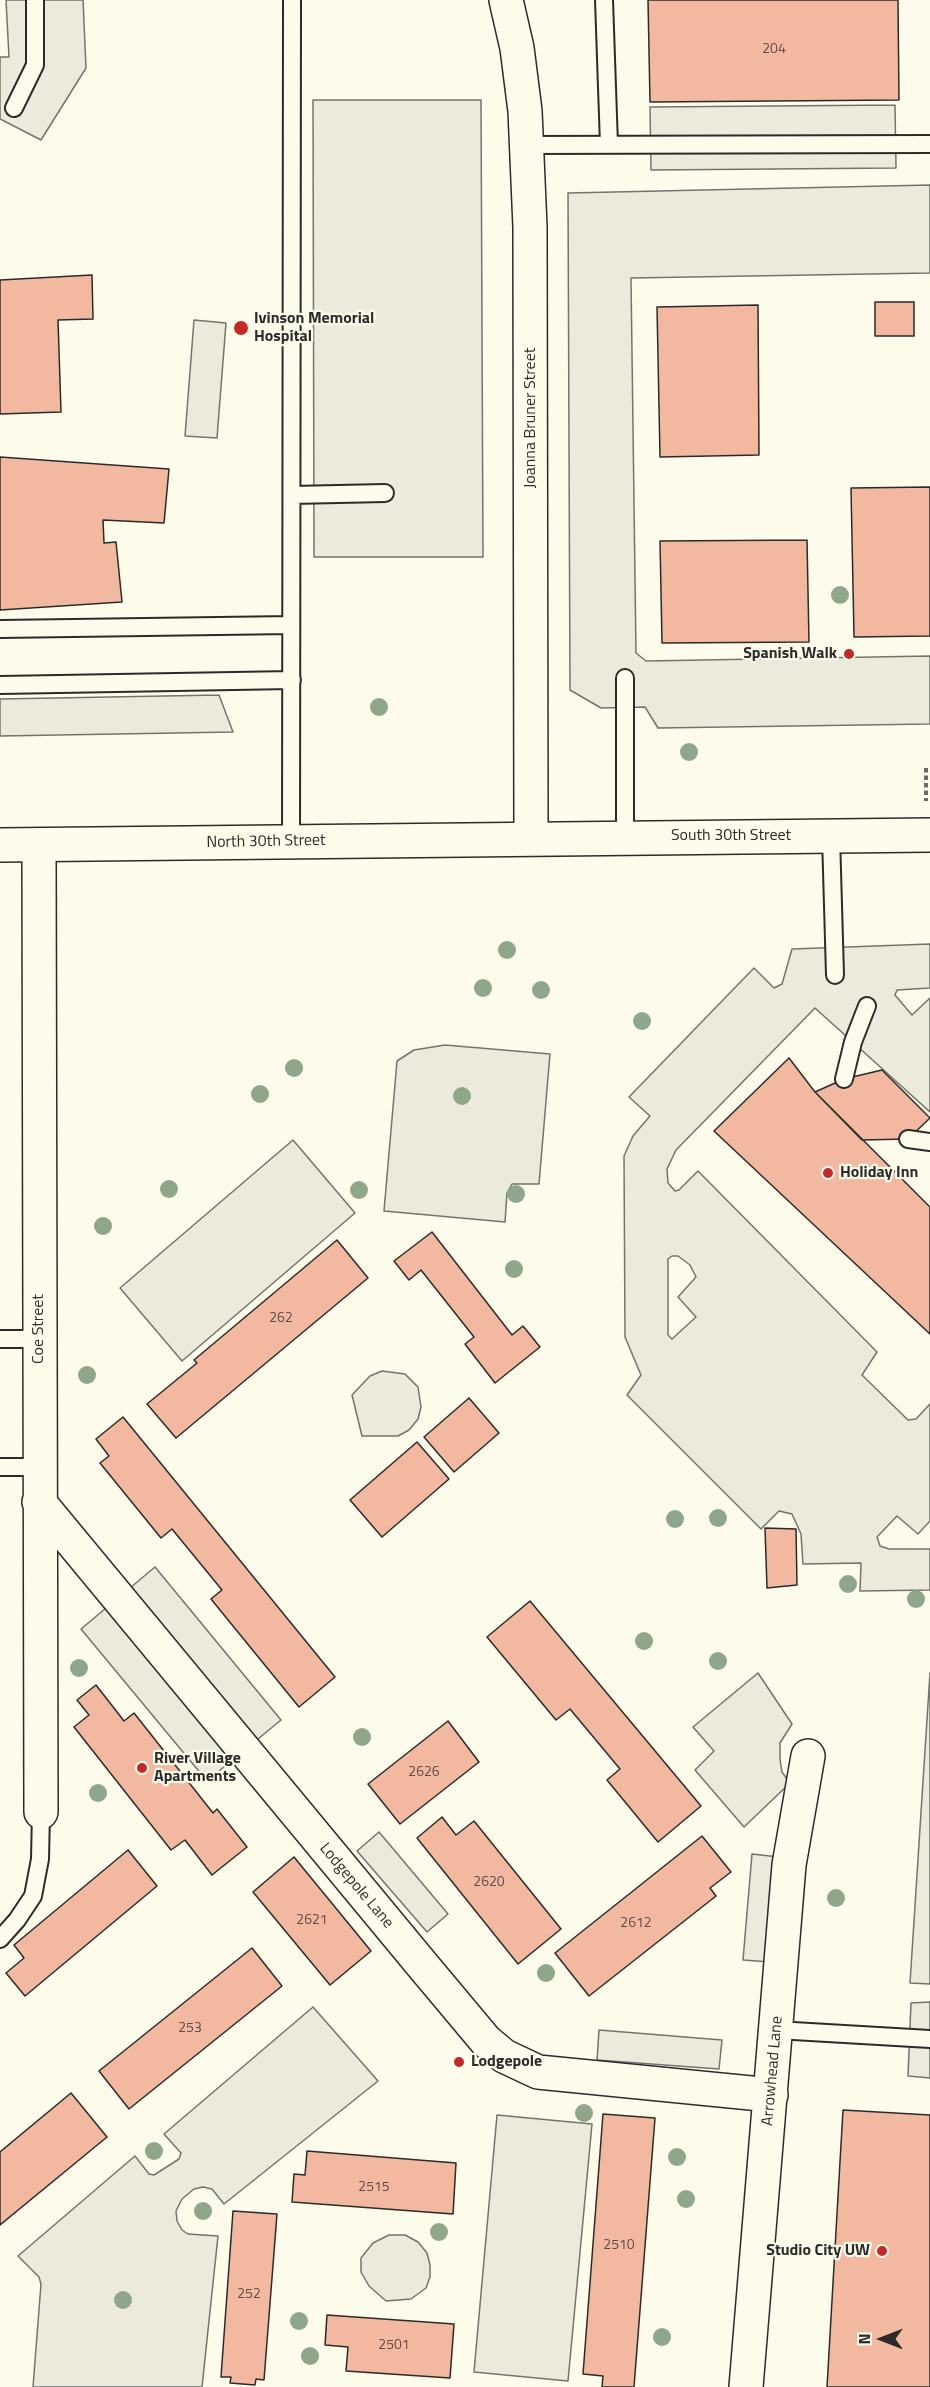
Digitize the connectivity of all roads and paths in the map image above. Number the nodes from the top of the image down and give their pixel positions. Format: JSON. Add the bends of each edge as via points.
{"nodes":[{"id":1,"x":35,"y":0,"type":"edge"},
{"id":2,"x":292,"y":0,"type":"edge"},
{"id":3,"x":506,"y":0,"type":"edge"},
{"id":4,"x":604,"y":0,"type":"edge"},
{"id":5,"x":14,"y":108,"type":"dead end"},
{"id":6,"x":930,"y":144,"type":"edge"},
{"id":7,"x":526,"y":145,"type":"junction"},
{"id":8,"x":609,"y":145,"type":"junction"},
{"id":9,"x":385,"y":493,"type":"dead end"},
{"id":10,"x":292,"y":495,"type":"junction"},
{"id":11,"x":291,"y":625,"type":"junction"},
{"id":12,"x":0,"y":629,"type":"edge"},
{"id":13,"x":626,"y":678,"type":"dead end"},
{"id":14,"x":292,"y":681,"type":"junction"},
{"id":15,"x":0,"y":685,"type":"edge"},
{"id":16,"x":930,"y":835,"type":"edge"},
{"id":17,"x":831,"y":836,"type":"junction"},
{"id":18,"x":625,"y":837,"type":"junction"},
{"id":19,"x":531,"y":838,"type":"junction"},
{"id":20,"x":291,"y":841,"type":"junction"},
{"id":21,"x":0,"y":845,"type":"edge"},
{"id":22,"x":39,"y":845,"type":"junction"},
{"id":23,"x":835,"y":975,"type":"dead end"},
{"id":24,"x":867,"y":1006,"type":"dead end"},
{"id":25,"x":844,"y":1079,"type":"dead end"},
{"id":26,"x":908,"y":1139,"type":"dead end"},
{"id":27,"x":930,"y":1142,"type":"edge"},
{"id":28,"x":0,"y":1339,"type":"edge"},
{"id":29,"x":39,"y":1339,"type":"junction"},
{"id":30,"x":0,"y":1467,"type":"edge"},
{"id":31,"x":39,"y":1467,"type":"junction"},
{"id":32,"x":39,"y":1502,"type":"junction"},
{"id":33,"x":808,"y":1756,"type":"dead end"},
{"id":34,"x":41,"y":1812,"type":"joint"},
{"id":35,"x":0,"y":1939,"type":"edge"},
{"id":36,"x":776,"y":2030,"type":"junction"},
{"id":37,"x":930,"y":2039,"type":"edge"},
{"id":38,"x":771,"y":2095,"type":"junction"},
{"id":39,"x":746,"y":2387,"type":"edge"}],
"edges":[{"from":1,"to":5,"type":"lane","via":[[35,65]]},
{"from":2,"to":10,"type":"lane"},
{"from":3,"to":7,"type":"street","name":"Joanna Bruner Street","via":[[517,48]]},
{"from":4,"to":8,"type":"lane"},
{"from":6,"to":8,"type":"lane"},
{"from":7,"to":8,"type":"lane"},
{"from":7,"to":19,"type":"street","name":"Joanna Bruner Street","via":[[530,239]]},
{"from":9,"to":10,"type":"lane"},
{"from":10,"to":11,"type":"lane"},
{"from":11,"to":12,"type":"lane"},
{"from":11,"to":14,"type":"lane"},
{"from":13,"to":18,"type":"lane"},
{"from":14,"to":15,"type":"lane"},
{"from":14,"to":20,"type":"lane"},
{"from":16,"to":17,"type":"street","name":"South 30th Street"},
{"from":17,"to":18,"type":"street","name":"South 30th Street"},
{"from":17,"to":23,"type":"lane"},
{"from":18,"to":19,"type":"street","name":"South 30th Street"},
{"from":19,"to":20,"type":"street","name":"North 30th Street"},
{"from":20,"to":22,"type":"street","name":"North 30th Street"},
{"from":21,"to":22,"type":"street","name":"North 30th Street"},
{"from":22,"to":29,"type":"street","name":"Coe Street"},
{"from":24,"to":25,"type":"lane"},
{"from":26,"to":27,"type":"lane"},
{"from":28,"to":29,"type":"lane"},
{"from":29,"to":31,"type":"street","name":"Coe Street"},
{"from":30,"to":31,"type":"lane"},
{"from":31,"to":32,"type":"street","name":"Coe Street"},
{"from":32,"to":34,"type":"street","name":"Coe Street"},
{"from":32,"to":38,"type":"street","name":"Lodgepole Lane","via":[[486,2041],[504,2056],[538,2072]]},
{"from":33,"to":36,"type":"street","name":"Arrowhead Lane","via":[[789,1865]]},
{"from":34,"to":35,"type":"lane","via":[[40,1859],[33,1896]]},
{"from":36,"to":37,"type":"lane"},
{"from":36,"to":38,"type":"street","name":"Arrowhead Lane"},
{"from":38,"to":39,"type":"street","name":"Arrowhead Lane"}]}
